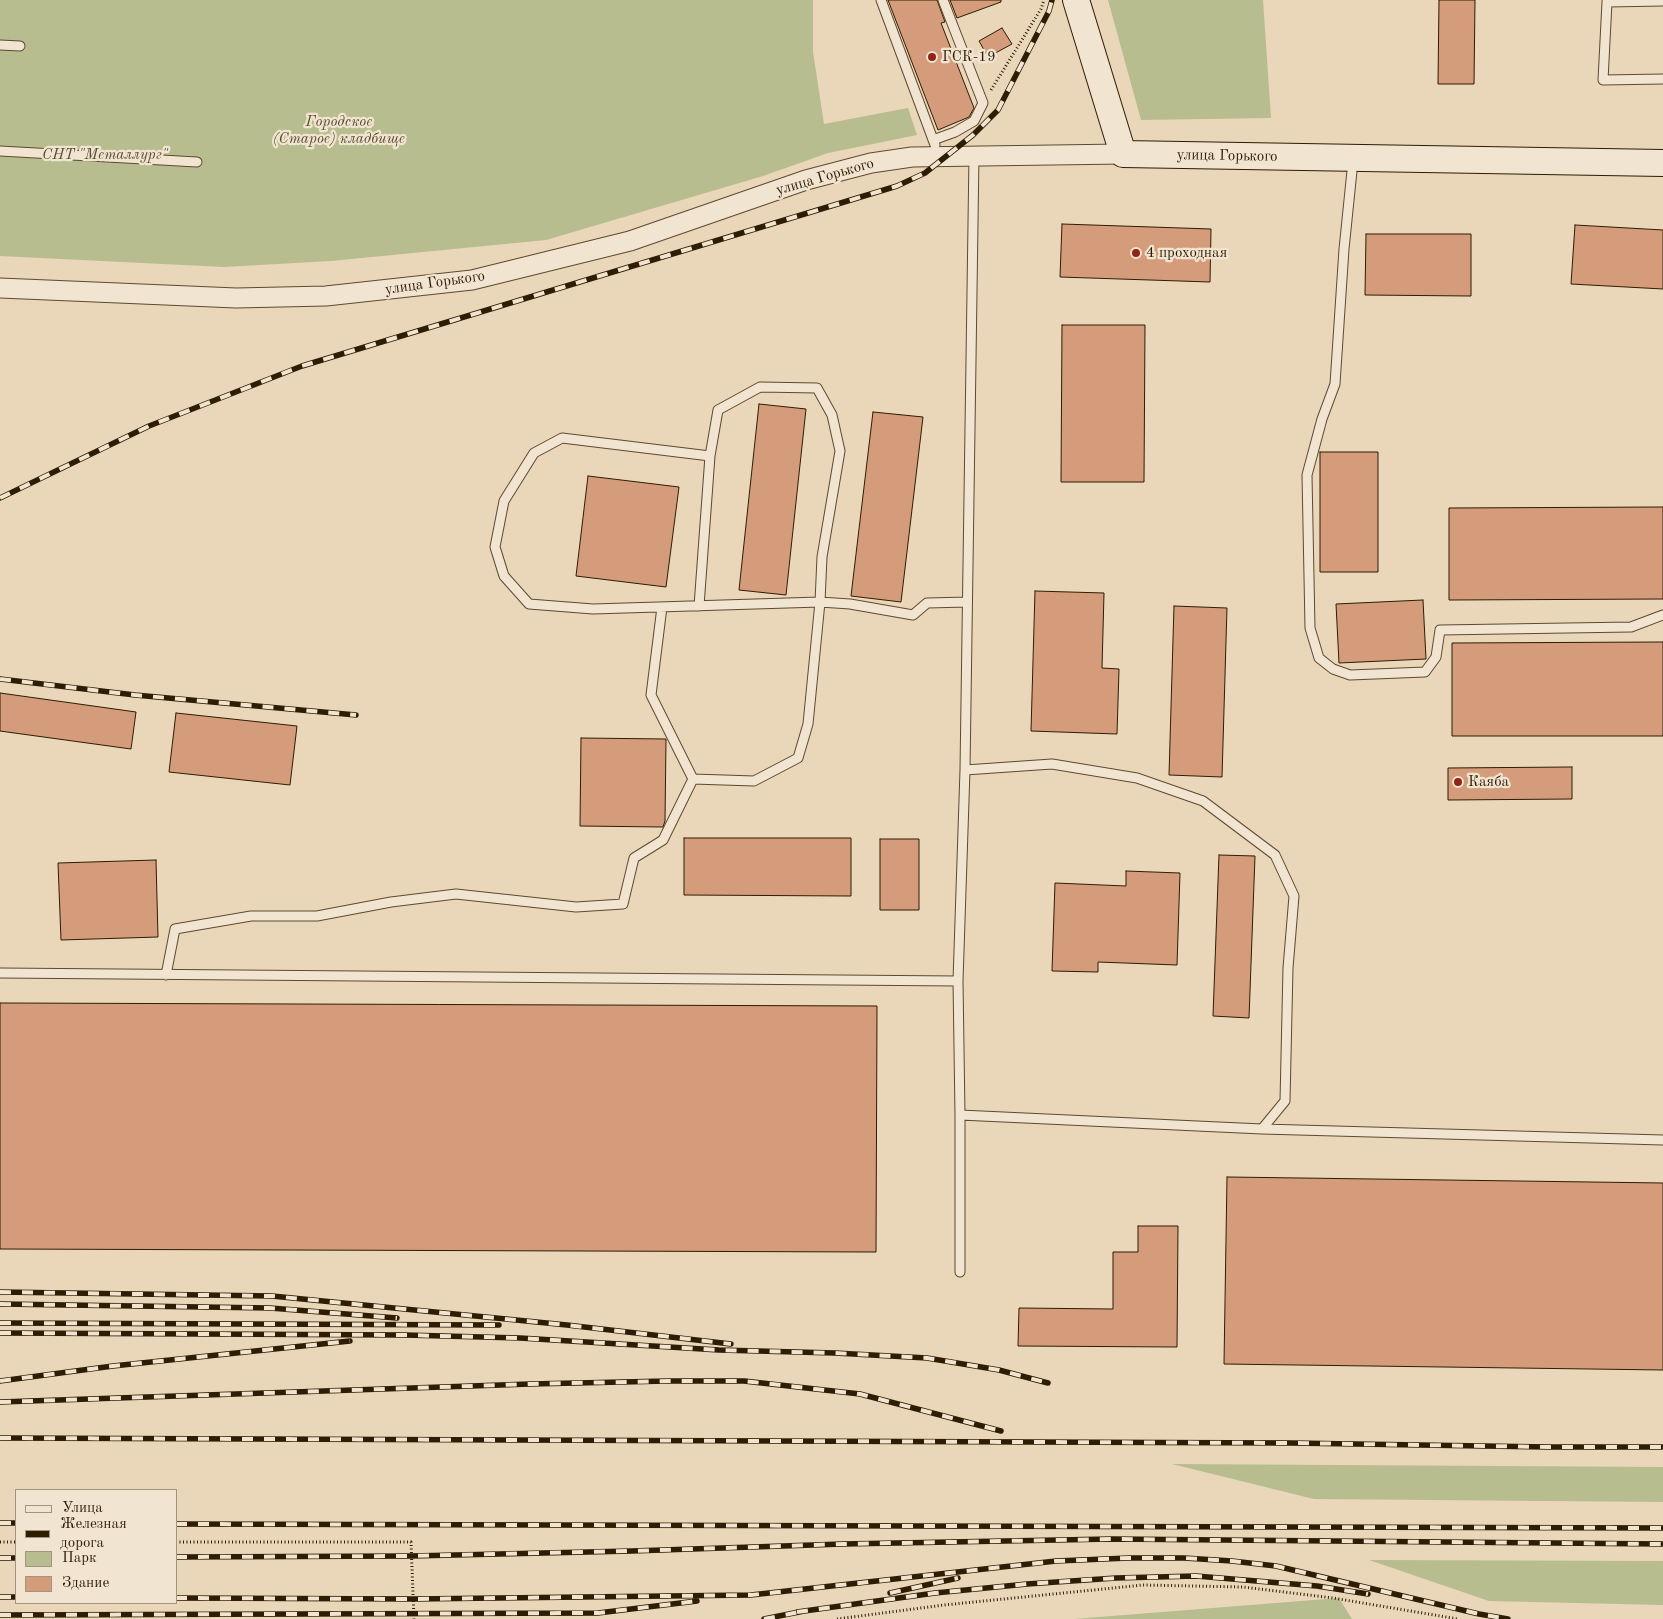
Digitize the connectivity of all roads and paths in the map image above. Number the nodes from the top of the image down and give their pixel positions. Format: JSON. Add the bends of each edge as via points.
{"nodes":[{"id":1,"x":881,"y":0,"type":"edge"},
{"id":2,"x":943,"y":0,"type":"edge"},
{"id":3,"x":1044,"y":0,"type":"edge"},
{"id":4,"x":1076,"y":0,"type":"edge"},
{"id":5,"x":1663,"y":1,"type":"edge"},
{"id":6,"x":0,"y":45,"type":"edge"},
{"id":7,"x":20,"y":46,"type":"dead end"},
{"id":8,"x":1663,"y":79,"type":"edge"},
{"id":9,"x":984,"y":103,"type":"junction"},
{"id":10,"x":936,"y":148,"type":"junction"},
{"id":11,"x":0,"y":151,"type":"edge"},
{"id":12,"x":1123,"y":154,"type":"junction"},
{"id":13,"x":974,"y":155,"type":"junction"},
{"id":14,"x":1353,"y":158,"type":"junction"},
{"id":15,"x":197,"y":162,"type":"dead end"},
{"id":16,"x":1663,"y":163,"type":"edge"},
{"id":17,"x":0,"y":288,"type":"edge"},
{"id":18,"x":710,"y":456,"type":"junction"},
{"id":19,"x":820,"y":602,"type":"junction"},
{"id":20,"x":967,"y":602,"type":"junction"},
{"id":21,"x":699,"y":606,"type":"junction"},
{"id":22,"x":662,"y":607,"type":"junction"},
{"id":23,"x":1663,"y":616,"type":"edge"},
{"id":24,"x":965,"y":770,"type":"junction"},
{"id":25,"x":693,"y":779,"type":"junction"},
{"id":26,"x":0,"y":974,"type":"edge"},
{"id":27,"x":166,"y":975,"type":"junction"},
{"id":28,"x":958,"y":980,"type":"junction"},
{"id":29,"x":960,"y":1114,"type":"junction"},
{"id":30,"x":1262,"y":1129,"type":"junction"},
{"id":31,"x":1663,"y":1140,"type":"edge"},
{"id":32,"x":960,"y":1272,"type":"dead end"},
{"id":33,"x":0,"y":1542,"type":"edge"},
{"id":34,"x":15,"y":1542,"type":"edge"},
{"id":35,"x":178,"y":1542,"type":"edge"},
{"id":36,"x":414,"y":1619,"type":"edge"},
{"id":37,"x":837,"y":1619,"type":"edge"},
{"id":38,"x":1458,"y":1619,"type":"edge"}],
"edges":[{"from":1,"to":10,"type":"lane"},
{"from":2,"to":9,"type":"lane"},
{"from":3,"to":9,"type":"path"},
{"from":4,"to":12,"type":"main road"},
{"from":5,"to":8,"type":"lane","via":[[1607,2],[1603,80]]},
{"from":6,"to":7,"type":"lane"},
{"from":9,"to":10,"type":"lane","via":[[974,121]]},
{"from":10,"to":13,"type":"street","name":"улица Горького"},
{"from":10,"to":17,"type":"street","name":"улица Горького","via":[[806,180],[630,241],[472,280],[326,296],[236,298]]},
{"from":11,"to":15,"type":"lane"},
{"from":12,"to":13,"type":"street","name":"улица Горького"},
{"from":12,"to":14,"type":"main road","name":"улица Горького"},
{"from":13,"to":20,"type":"lane"},
{"from":14,"to":16,"type":"main road","name":"улица Горького"},
{"from":14,"to":23,"type":"lane","via":[[1335,384],[1307,475],[1310,628],[1319,658],[1333,669],[1350,675],[1425,672],[1436,657],[1440,630],[1631,627]]},
{"from":18,"to":19,"type":"lane","via":[[718,410],[760,387],[817,388],[832,415],[840,451],[822,557]]},
{"from":18,"to":21,"type":"lane"},
{"from":18,"to":22,"type":"lane","via":[[562,438],[534,452],[504,501],[495,547],[504,576],[529,604],[593,608]]},
{"from":19,"to":20,"type":"lane","via":[[913,615],[927,603]]},
{"from":19,"to":21,"type":"lane"},
{"from":19,"to":25,"type":"lane","via":[[808,724],[798,758],[754,781]]},
{"from":20,"to":24,"type":"lane"},
{"from":21,"to":22,"type":"lane"},
{"from":22,"to":25,"type":"lane","via":[[651,695]]},
{"from":24,"to":28,"type":"lane"},
{"from":24,"to":30,"type":"lane","via":[[1052,764],[1137,778],[1203,801],[1275,855],[1294,896],[1288,968],[1285,1101]]},
{"from":25,"to":27,"type":"lane","via":[[663,840],[634,858],[623,904],[576,907],[456,894],[316,916],[251,916],[175,929]]},
{"from":26,"to":27,"type":"lane"},
{"from":27,"to":28,"type":"lane"},
{"from":28,"to":29,"type":"lane"},
{"from":29,"to":30,"type":"lane"},
{"from":29,"to":32,"type":"lane"},
{"from":30,"to":31,"type":"lane"},
{"from":33,"to":34,"type":"path"},
{"from":35,"to":36,"type":"path","via":[[411,1542]]},
{"from":37,"to":38,"type":"path","via":[[1143,1585],[1243,1586]]}]}
